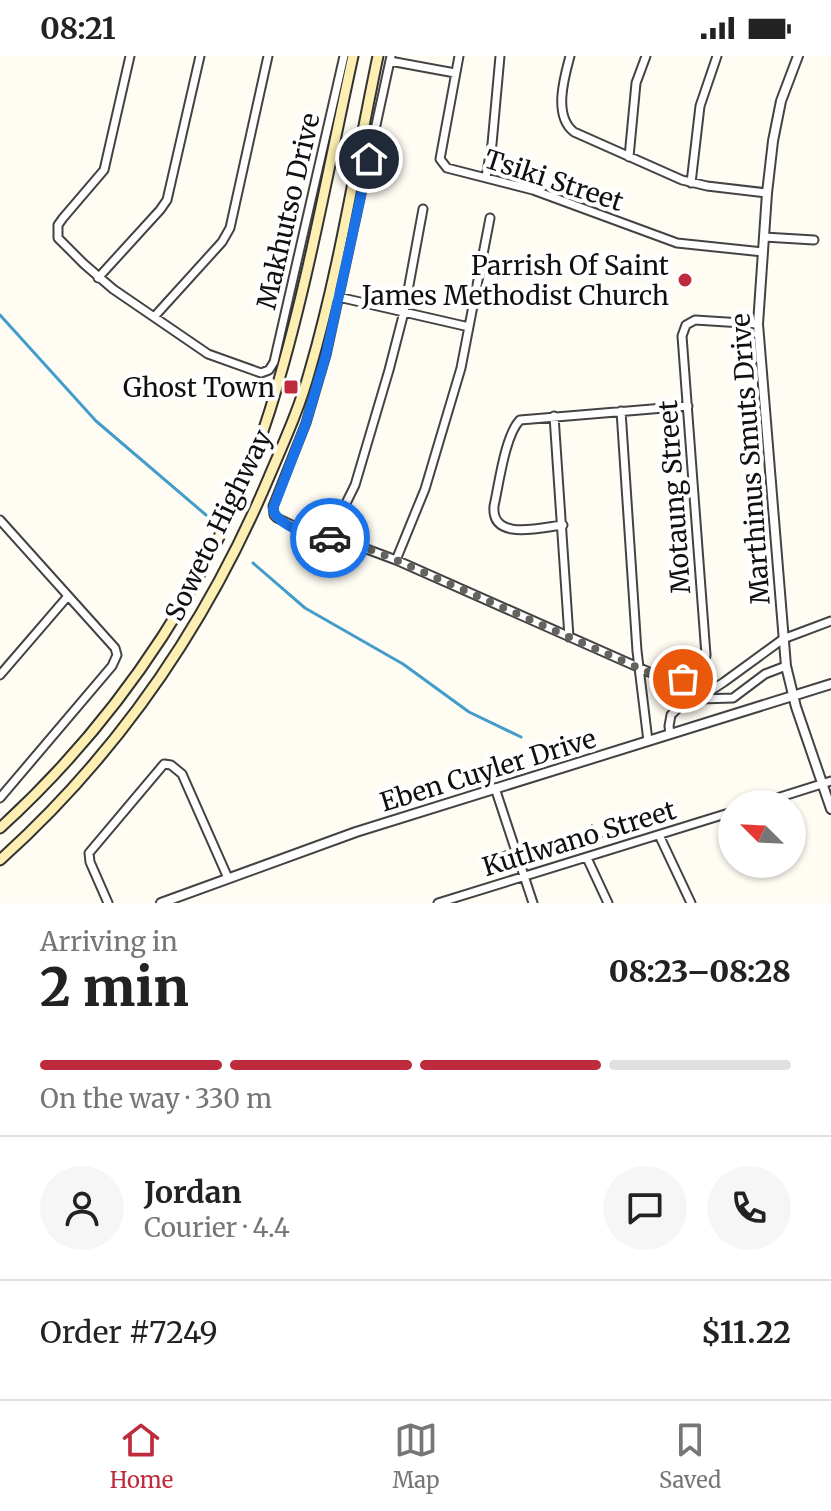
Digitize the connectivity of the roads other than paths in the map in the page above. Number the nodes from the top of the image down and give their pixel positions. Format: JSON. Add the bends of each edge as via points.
{"nodes":[{"id":1,"x":130,"y":56,"type":"edge"},
{"id":2,"x":200,"y":56,"type":"edge"},
{"id":3,"x":268,"y":56,"type":"edge"},
{"id":4,"x":344,"y":56,"type":"edge"},
{"id":5,"x":353,"y":56,"type":"edge"},
{"id":6,"x":378,"y":56,"type":"edge"},
{"id":7,"x":459,"y":56,"type":"edge"},
{"id":8,"x":500,"y":56,"type":"edge"},
{"id":9,"x":570,"y":56,"type":"edge"},
{"id":10,"x":646,"y":56,"type":"edge"},
{"id":11,"x":717,"y":56,"type":"edge"},
{"id":12,"x":798,"y":56,"type":"edge"},
{"id":13,"x":391,"y":58,"type":"edge"},
{"id":14,"x":455,"y":73,"type":"junction"},
{"id":15,"x":629,"y":157,"type":"junction"},
{"id":16,"x":486,"y":177,"type":"junction"},
{"id":17,"x":691,"y":183,"type":"junction"},
{"id":18,"x":767,"y":193,"type":"junction"},
{"id":19,"x":423,"y":209,"type":"dead end"},
{"id":20,"x":490,"y":218,"type":"dead end"},
{"id":21,"x":764,"y":237,"type":"junction"},
{"id":22,"x":814,"y":240,"type":"dead end"},
{"id":23,"x":763,"y":252,"type":"junction"},
{"id":24,"x":98,"y":278,"type":"junction"},
{"id":25,"x":333,"y":296,"type":"junction"},
{"id":26,"x":404,"y":312,"type":"junction"},
{"id":27,"x":154,"y":317,"type":"junction"},
{"id":28,"x":758,"y":324,"type":"junction"},
{"id":29,"x":469,"y":327,"type":"junction"},
{"id":30,"x":688,"y":406,"type":"junction"},
{"id":31,"x":621,"y":411,"type":"junction"},
{"id":32,"x":554,"y":416,"type":"junction"},
{"id":33,"x":0,"y":520,"type":"edge"},
{"id":34,"x":563,"y":525,"type":"junction"},
{"id":35,"x":329,"y":538,"type":"junction"},
{"id":36,"x":396,"y":560,"type":"junction"},
{"id":37,"x":68,"y":596,"type":"junction"},
{"id":38,"x":831,"y":621,"type":"edge"},
{"id":39,"x":569,"y":637,"type":"junction"},
{"id":40,"x":783,"y":639,"type":"junction"},
{"id":41,"x":0,"y":658,"type":"edge"},
{"id":42,"x":10,"y":664,"type":"junction"},
{"id":43,"x":786,"y":666,"type":"junction"},
{"id":44,"x":638,"y":668,"type":"junction"},
{"id":45,"x":0,"y":675,"type":"edge"},
{"id":46,"x":831,"y":684,"type":"edge"},
{"id":47,"x":793,"y":696,"type":"junction"},
{"id":48,"x":698,"y":699,"type":"junction"},
{"id":49,"x":670,"y":734,"type":"junction"},
{"id":50,"x":648,"y":741,"type":"junction"},
{"id":51,"x":827,"y":783,"type":"edge"},
{"id":52,"x":495,"y":788,"type":"junction"},
{"id":53,"x":804,"y":790,"type":"edge"},
{"id":54,"x":0,"y":798,"type":"edge"},
{"id":55,"x":831,"y":809,"type":"edge"},
{"id":56,"x":718,"y":816,"type":"edge"},
{"id":57,"x":0,"y":828,"type":"edge"},
{"id":58,"x":659,"y":835,"type":"junction"},
{"id":59,"x":587,"y":858,"type":"junction"},
{"id":60,"x":0,"y":860,"type":"edge"},
{"id":61,"x":523,"y":876,"type":"junction"},
{"id":62,"x":228,"y":878,"type":"junction"},
{"id":63,"x":453,"y":901,"type":"edge"},
{"id":64,"x":108,"y":903,"type":"edge"},
{"id":65,"x":161,"y":903,"type":"edge"},
{"id":66,"x":438,"y":903,"type":"edge"},
{"id":67,"x":533,"y":903,"type":"edge"},
{"id":68,"x":608,"y":903,"type":"edge"},
{"id":69,"x":691,"y":903,"type":"edge"}],
"edges":[{"from":1,"to":24,"type":"street","via":[[104,170],[58,225],[58,238]]},
{"from":2,"to":24,"type":"street","via":[[167,200]]},
{"from":3,"to":27,"type":"street","via":[[230,228]]},
{"from":4,"to":27,"type":"street","name":"Makhutso Drive","via":[[274,362],[259,373],[213,357]]},
{"from":5,"to":57,"type":"main road","name":"Soweto Highway","via":[[285,358],[228,514],[197,579],[126,688],[71,758]]},
{"from":6,"to":25,"type":"main road","name":"Soweto Highway"},
{"from":7,"to":14,"type":"street","name":"Tsiki Street"},
{"from":8,"to":16,"type":"street"},
{"from":9,"to":15,"type":"street","via":[[562,107],[567,126]]},
{"from":10,"to":15,"type":"street","via":[[636,83]]},
{"from":11,"to":17,"type":"street","via":[[702,98]]},
{"from":12,"to":18,"type":"street","name":"Marthinus Smuts Drive","via":[[777,119]]},
{"from":13,"to":14,"type":"street"},
{"from":13,"to":25,"type":"street"},
{"from":14,"to":16,"type":"street","name":"Tsiki Street","via":[[440,159],[447,168]]},
{"from":15,"to":17,"type":"street"},
{"from":16,"to":23,"type":"street","name":"Tsiki Street","via":[[677,243]]},
{"from":17,"to":18,"type":"street"},
{"from":18,"to":21,"type":"street","name":"Marthinus Smuts Drive"},
{"from":19,"to":26,"type":"street"},
{"from":20,"to":29,"type":"street"},
{"from":21,"to":22,"type":"street"},
{"from":21,"to":23,"type":"street","name":"Marthinus Smuts Drive"},
{"from":23,"to":28,"type":"street","name":"Marthinus Smuts Drive"},
{"from":24,"to":27,"type":"street"},
{"from":25,"to":26,"type":"street"},
{"from":25,"to":35,"type":"street","via":[[326,355],[274,503],[274,515]]},
{"from":25,"to":60,"type":"main road","name":"Soweto Highway","via":[[295,417],[211,598],[125,727],[73,790]]},
{"from":26,"to":29,"type":"street"},
{"from":26,"to":35,"type":"street","via":[[355,485]]},
{"from":28,"to":30,"type":"street","name":"Motaung Street","via":[[695,320],[686,325],[682,341]]},
{"from":28,"to":40,"type":"street","name":"Marthinus Smuts Drive"},
{"from":29,"to":36,"type":"street","via":[[445,426]]},
{"from":30,"to":31,"type":"street"},
{"from":30,"to":44,"type":"street","name":"Motaung Street","via":[[705,663],[699,675],[678,680]]},
{"from":31,"to":32,"type":"street"},
{"from":31,"to":44,"type":"street"},
{"from":32,"to":34,"type":"street"},
{"from":32,"to":34,"type":"street","via":[[526,417],[515,424],[493,512],[511,530]]},
{"from":33,"to":37,"type":"street"},
{"from":34,"to":39,"type":"street"},
{"from":35,"to":36,"type":"street"},
{"from":36,"to":39,"type":"street"},
{"from":37,"to":42,"type":"street"},
{"from":37,"to":54,"type":"street","via":[[115,648],[115,661]]},
{"from":38,"to":40,"type":"street"},
{"from":39,"to":44,"type":"street"},
{"from":40,"to":43,"type":"street","name":"Marthinus Smuts Drive"},
{"from":40,"to":48,"type":"street"},
{"from":41,"to":42,"type":"street"},
{"from":42,"to":45,"type":"street"},
{"from":43,"to":47,"type":"street","name":"Marthinus Smuts Drive"},
{"from":43,"to":48,"type":"street","via":[[765,674],[733,698]]},
{"from":44,"to":50,"type":"street"},
{"from":46,"to":47,"type":"street","name":"Eben Cuyler Drive"},
{"from":47,"to":49,"type":"street","name":"Eben Cuyler Drive"},
{"from":47,"to":51,"type":"street","name":"Marthinus Smuts Drive"},
{"from":48,"to":49,"type":"street","via":[[671,715]]},
{"from":49,"to":50,"type":"street","name":"Eben Cuyler Drive"},
{"from":50,"to":52,"type":"street","name":"Eben Cuyler Drive"},
{"from":51,"to":53,"type":"street"},
{"from":51,"to":55,"type":"street","name":"Marthinus Smuts Drive"},
{"from":52,"to":61,"type":"street"},
{"from":52,"to":62,"type":"street","name":"Eben Cuyler Drive"},
{"from":56,"to":58,"type":"street","name":"Kutlwano Street"},
{"from":58,"to":59,"type":"street","name":"Kutlwano Street"},
{"from":58,"to":69,"type":"street"},
{"from":59,"to":61,"type":"street","name":"Kutlwano Street"},
{"from":59,"to":68,"type":"street"},
{"from":61,"to":63,"type":"street","name":"Kutlwano Street"},
{"from":61,"to":67,"type":"street"},
{"from":62,"to":64,"type":"street","via":[[182,774],[164,764],[89,853]]},
{"from":62,"to":65,"type":"street","name":"Eben Cuyler Drive"},
{"from":63,"to":66,"type":"street","name":"Kutlwano Street"}]}
